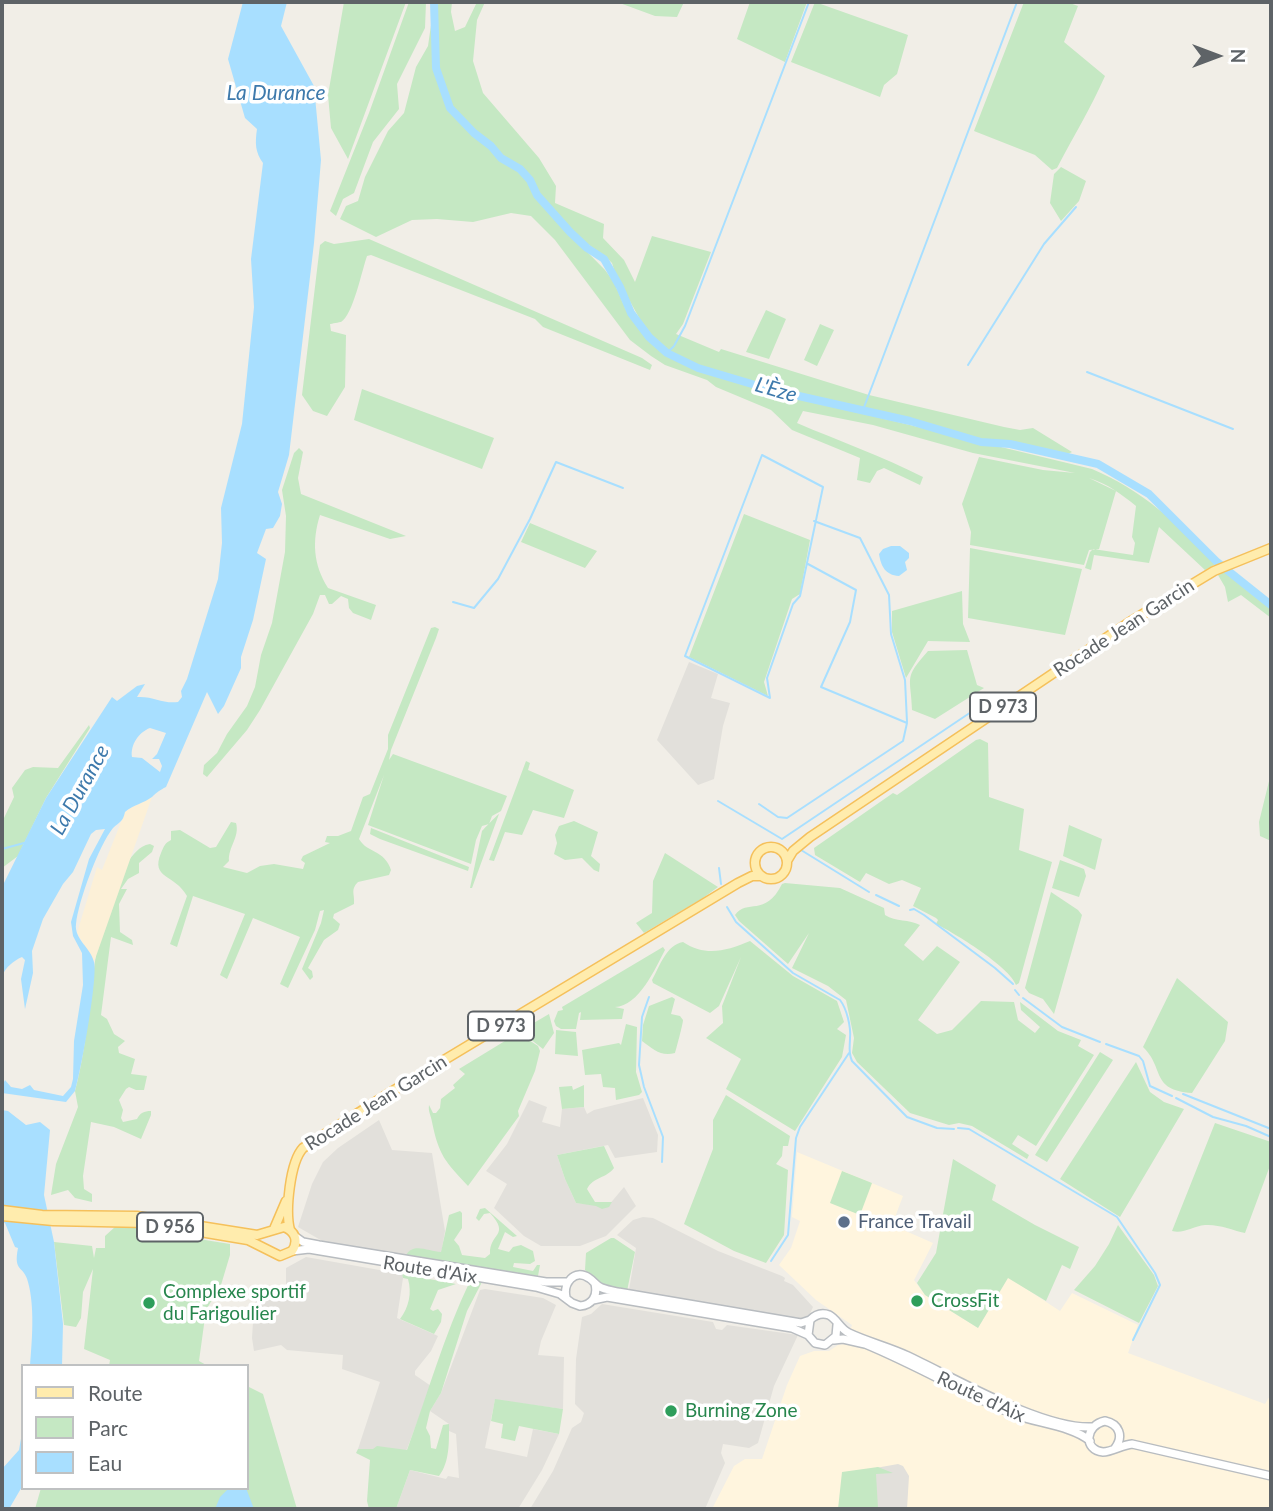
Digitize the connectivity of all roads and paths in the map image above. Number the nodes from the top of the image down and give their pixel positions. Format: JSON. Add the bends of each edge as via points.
{"nodes":[{"id":1,"x":1271,"y":548,"type":"edge"},
{"id":2,"x":810,"y":837,"type":"junction"},
{"id":3,"x":778,"y":849,"type":"junction"},
{"id":4,"x":787,"y":861,"type":"junction"},
{"id":5,"x":754,"y":862,"type":"junction"},
{"id":6,"x":761,"y":876,"type":"junction"},
{"id":7,"x":738,"y":883,"type":"junction"},
{"id":8,"x":291,"y":1189,"type":"junction"},
{"id":9,"x":2,"y":1210,"type":"edge"},
{"id":10,"x":2,"y":1216,"type":"edge"},
{"id":11,"x":67,"y":1218,"type":"junction"},
{"id":12,"x":272,"y":1231,"type":"junction"},
{"id":13,"x":293,"y":1233,"type":"junction"},
{"id":14,"x":270,"y":1249,"type":"junction"},
{"id":15,"x":292,"y":1251,"type":"junction"},
{"id":16,"x":568,"y":1282,"type":"junction"},
{"id":17,"x":594,"y":1284,"type":"junction"},
{"id":18,"x":566,"y":1297,"type":"junction"},
{"id":19,"x":593,"y":1300,"type":"junction"},
{"id":20,"x":810,"y":1320,"type":"junction"},
{"id":21,"x":837,"y":1325,"type":"junction"},
{"id":22,"x":808,"y":1335,"type":"junction"},
{"id":23,"x":833,"y":1341,"type":"junction"},
{"id":24,"x":1093,"y":1427,"type":"junction"},
{"id":25,"x":1120,"y":1434,"type":"junction"},
{"id":26,"x":1090,"y":1441,"type":"junction"},
{"id":27,"x":1132,"y":1444,"type":"junction"},
{"id":28,"x":1115,"y":1448,"type":"junction"},
{"id":29,"x":1271,"y":1476,"type":"edge"}],
"edges":[{"from":1,"to":2,"type":"main road","name":"Rocade Jean Garcin","number":"D 973","via":[[1199,580],[1128,623]]},
{"from":2,"to":3,"type":"main road","name":"Rocade Jean Garcin","number":"D 973"},
{"from":2,"to":4,"type":"main road","name":"Rocade Jean Garcin","number":"D 973"},
{"from":3,"to":4,"type":"main road"},
{"from":3,"to":5,"type":"main road","via":[[762,849]]},
{"from":4,"to":6,"type":"main road","via":[[780,876]]},
{"from":5,"to":6,"type":"main road"},
{"from":5,"to":7,"type":"main road","name":"Rocade Jean Garcin","number":"D 973"},
{"from":6,"to":7,"type":"main road","name":"Rocade Jean Garcin","number":"D 973"},
{"from":7,"to":8,"type":"main road","name":"Rocade Jean Garcin","number":"D 973","via":[[308,1145],[296,1158]]},
{"from":8,"to":12,"type":"main road","name":"Rocade Jean Garcin","number":"D 973"},
{"from":8,"to":13,"type":"main road","name":"Rocade Jean Garcin","number":"D 973","via":[[288,1212]]},
{"from":9,"to":11,"type":"main road","number":"D 956"},
{"from":10,"to":11,"type":"main road","number":"D 956"},
{"from":11,"to":12,"type":"main road","number":"D 956","via":[[137,1216],[257,1235]]},
{"from":11,"to":14,"type":"main road","number":"D 956","via":[[147,1223],[237,1238]]},
{"from":12,"to":13,"type":"main road","via":[[281,1227]]},
{"from":12,"to":14,"type":"main road"},
{"from":13,"to":15,"type":"main road","via":[[296,1244]]},
{"from":13,"to":16,"type":"main road","name":"Route d'Aix","via":[[303,1242],[318,1245]]},
{"from":14,"to":15,"type":"main road","via":[[281,1256]]},
{"from":15,"to":18,"type":"main road","name":"Route d'Aix","via":[[309,1249],[536,1287]]},
{"from":16,"to":17,"type":"main road","via":[[581,1275]]},
{"from":16,"to":18,"type":"main road"},
{"from":17,"to":19,"type":"main road"},
{"from":17,"to":20,"type":"main road","via":[[632,1295],[801,1323]]},
{"from":18,"to":19,"type":"main road","via":[[580,1306]]},
{"from":19,"to":22,"type":"main road","via":[[610,1298],[792,1328]]},
{"from":20,"to":21,"type":"main road","via":[[824,1314]]},
{"from":20,"to":22,"type":"main road"},
{"from":21,"to":23,"type":"main road"},
{"from":21,"to":24,"type":"main road","name":"Route d'Aix","via":[[1008,1404],[1071,1425]]},
{"from":22,"to":23,"type":"main road","via":[[820,1345]]},
{"from":23,"to":26,"type":"main road","name":"Route d'Aix","via":[[865,1344],[1000,1408]]},
{"from":24,"to":25,"type":"main road","via":[[1108,1422]]},
{"from":24,"to":26,"type":"main road"},
{"from":25,"to":27,"type":"main road"},
{"from":25,"to":28,"type":"main road"},
{"from":26,"to":28,"type":"main road","via":[[1100,1451]]},
{"from":27,"to":28,"type":"main road"},
{"from":27,"to":29,"type":"main road"}]}
